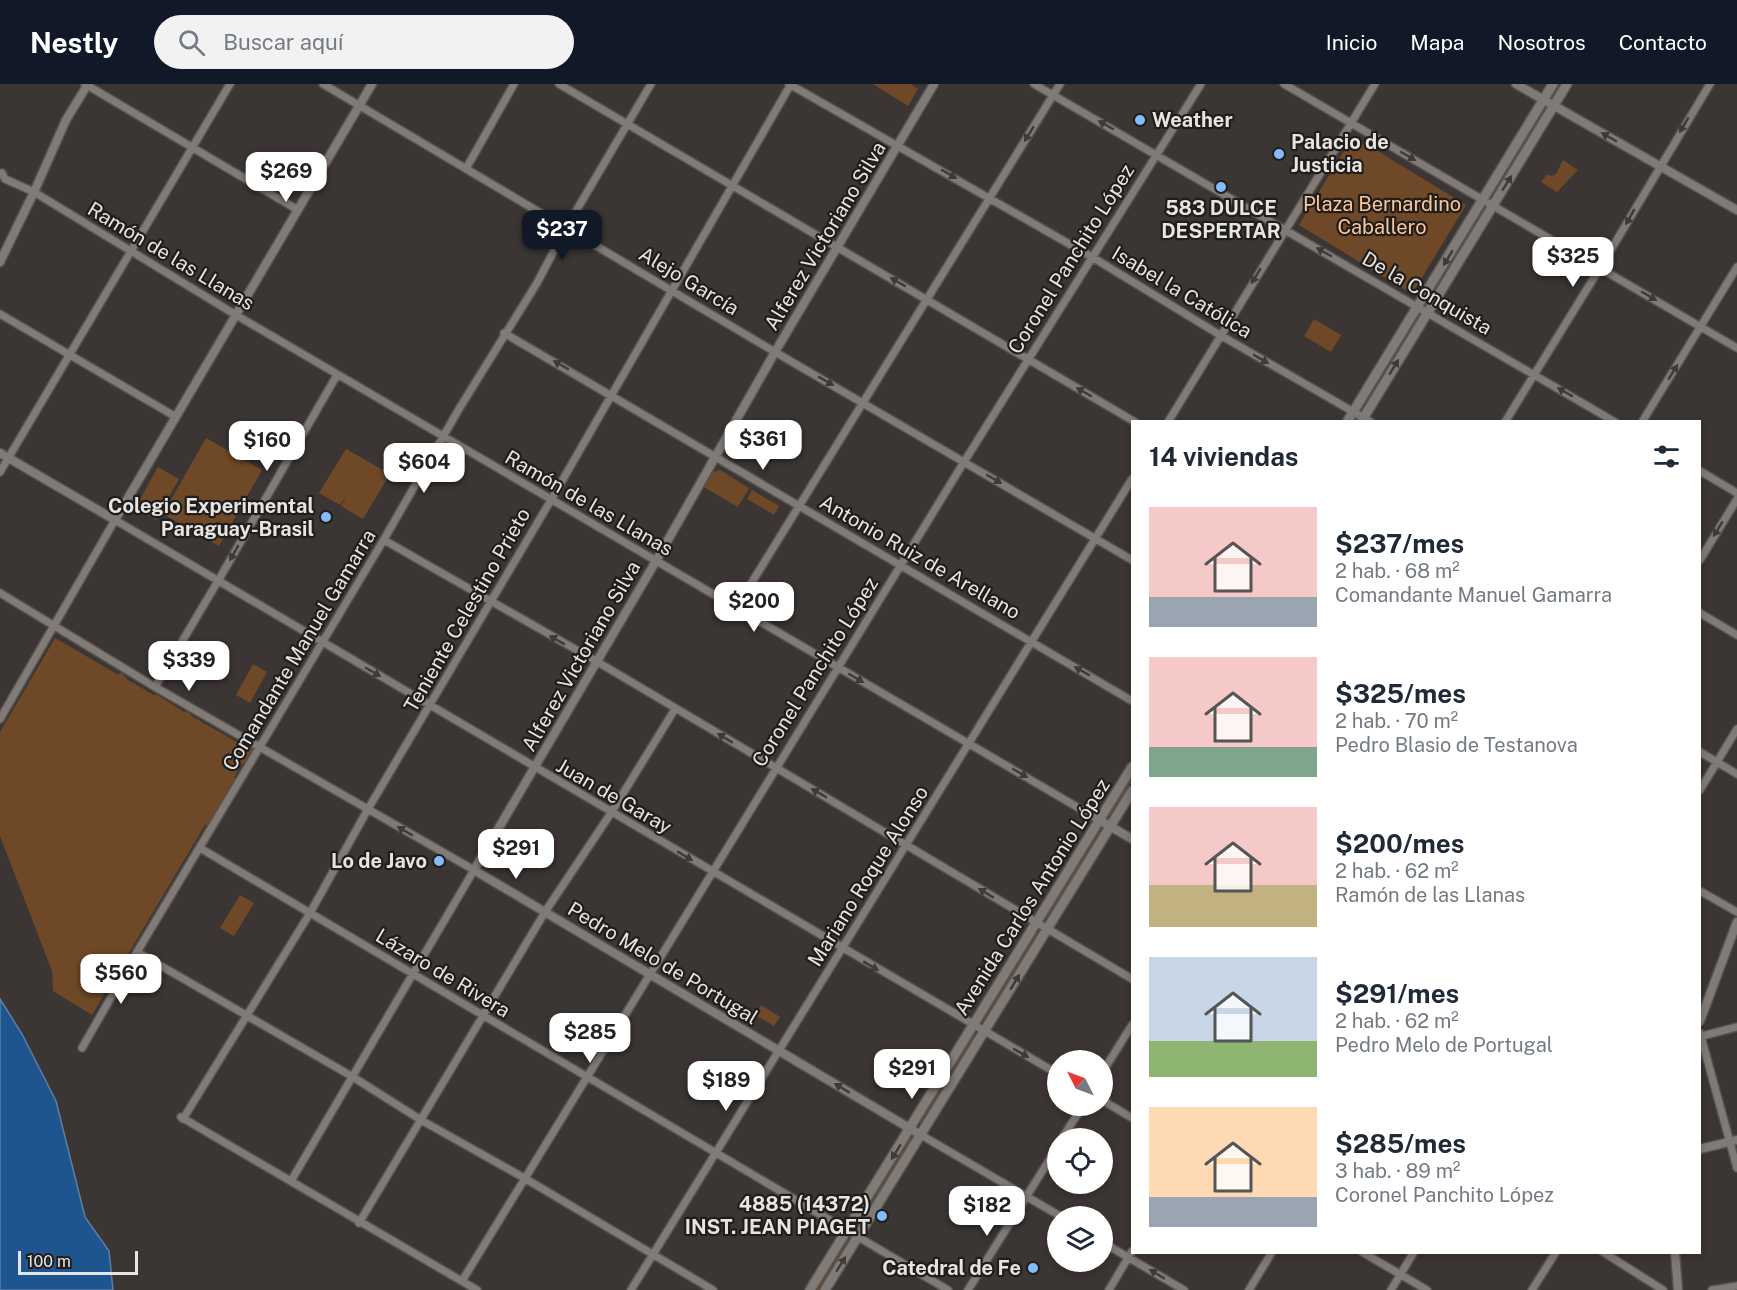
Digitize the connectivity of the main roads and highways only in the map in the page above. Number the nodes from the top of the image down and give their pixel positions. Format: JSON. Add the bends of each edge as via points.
{"nodes":[{"id":1,"x":1553,"y":84,"type":"edge"},
{"id":2,"x":1567,"y":84,"type":"edge"},
{"id":3,"x":1348,"y":420,"type":"edge"},
{"id":4,"x":1365,"y":420,"type":"edge"},
{"id":5,"x":1131,"y":769,"type":"edge"},
{"id":6,"x":1131,"y":793,"type":"edge"},
{"id":7,"x":810,"y":1290,"type":"edge"},
{"id":8,"x":825,"y":1290,"type":"edge"}],
"edges":[{"from":1,"to":3,"type":"main road","one_way":true},
{"from":4,"to":2,"type":"main road","one_way":true},
{"from":5,"to":7,"type":"main road","name":"Avenida Carlos Antonio López","one_way":true},
{"from":8,"to":6,"type":"main road","name":"Avenida Carlos Antonio López","one_way":true}]}
